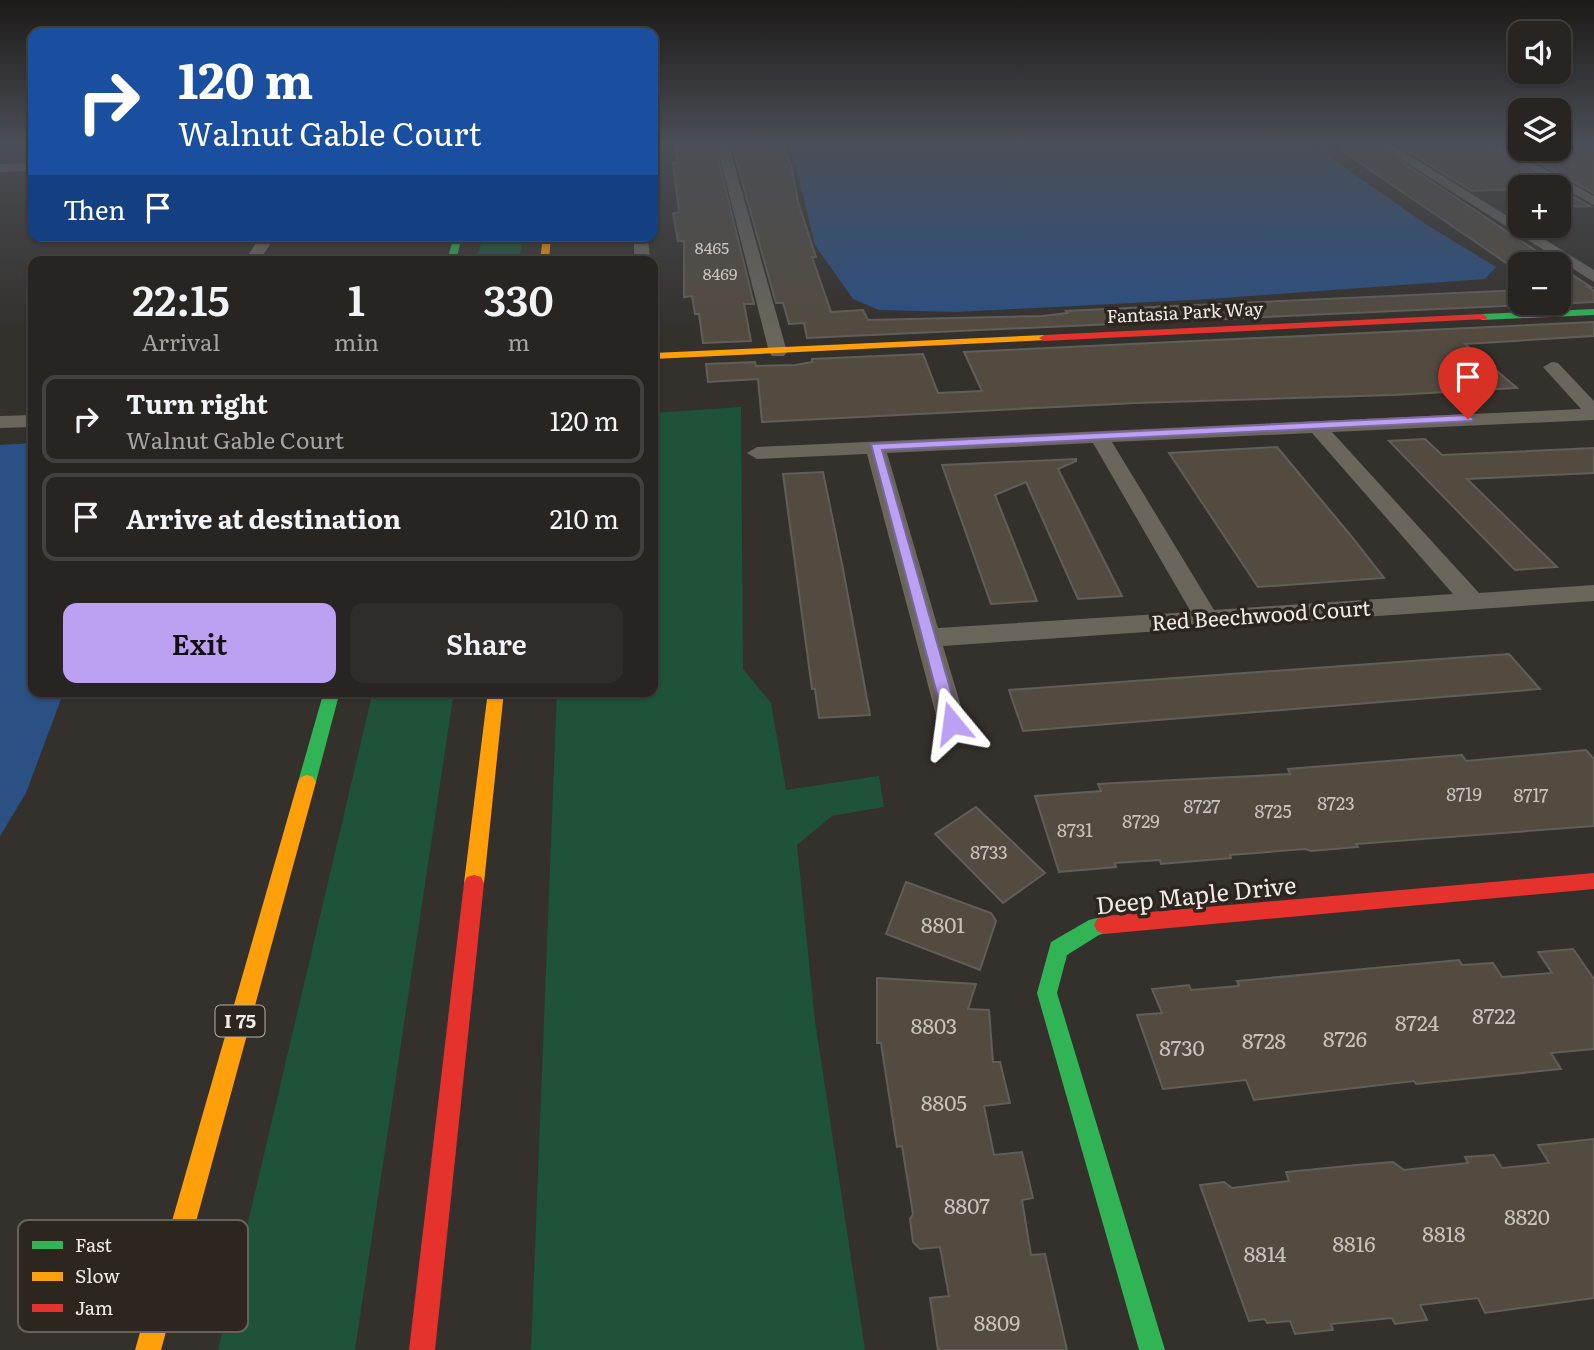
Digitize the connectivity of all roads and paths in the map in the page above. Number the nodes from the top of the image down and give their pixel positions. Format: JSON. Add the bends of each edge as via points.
{"nodes":[{"id":1,"x":739,"y":205,"type":"edge"},
{"id":2,"x":1480,"y":205,"type":"edge"},
{"id":3,"x":1594,"y":277,"type":"edge"},
{"id":4,"x":1594,"y":312,"type":"edge"},
{"id":5,"x":778,"y":352,"type":"junction"},
{"id":6,"x":658,"y":356,"type":"edge"},
{"id":7,"x":1552,"y":367,"type":"dead end"},
{"id":8,"x":1594,"y":413,"type":"edge"},
{"id":9,"x":28,"y":421,"type":"edge"},
{"id":10,"x":0,"y":422,"type":"edge"},
{"id":11,"x":1315,"y":425,"type":"junction"},
{"id":12,"x":1098,"y":435,"type":"junction"},
{"id":13,"x":875,"y":447,"type":"junction"},
{"id":14,"x":757,"y":453,"type":"dead end"},
{"id":15,"x":1594,"y":593,"type":"edge"},
{"id":16,"x":1473,"y":601,"type":"junction"},
{"id":17,"x":1208,"y":620,"type":"junction"},
{"id":18,"x":928,"y":638,"type":"junction"},
{"id":19,"x":330,"y":697,"type":"edge"},
{"id":20,"x":495,"y":697,"type":"edge"},
{"id":21,"x":952,"y":723,"type":"dead end"},
{"id":22,"x":1594,"y":881,"type":"edge"},
{"id":23,"x":184,"y":1220,"type":"edge"},
{"id":24,"x":153,"y":1332,"type":"edge"},
{"id":25,"x":148,"y":1350,"type":"edge"},
{"id":26,"x":422,"y":1350,"type":"edge"},
{"id":27,"x":1152,"y":1350,"type":"edge"}],
"edges":[{"from":1,"to":5,"type":"street"},
{"from":2,"to":3,"type":"street"},
{"from":4,"to":5,"type":"main road","name":"Fantasia Park Way"},
{"from":5,"to":6,"type":"main road","name":"Fantasia Park Way"},
{"from":7,"to":8,"type":"street"},
{"from":8,"to":11,"type":"street"},
{"from":9,"to":10,"type":"street"},
{"from":11,"to":12,"type":"street"},
{"from":11,"to":16,"type":"street"},
{"from":12,"to":13,"type":"street"},
{"from":12,"to":17,"type":"street"},
{"from":13,"to":14,"type":"street"},
{"from":13,"to":18,"type":"street"},
{"from":15,"to":16,"type":"street","name":"Red Beechwood Court"},
{"from":16,"to":17,"type":"street","name":"Red Beechwood Court"},
{"from":17,"to":18,"type":"street","name":"Red Beechwood Court"},
{"from":18,"to":21,"type":"street"},
{"from":19,"to":23,"type":"main road","number":"I 75"},
{"from":20,"to":26,"type":"main road"},
{"from":22,"to":27,"type":"main road","name":"Deep Maple Drive","via":[[1096,926],[1058,948],[1047,993]]},
{"from":24,"to":25,"type":"main road","number":"I 75"}]}
